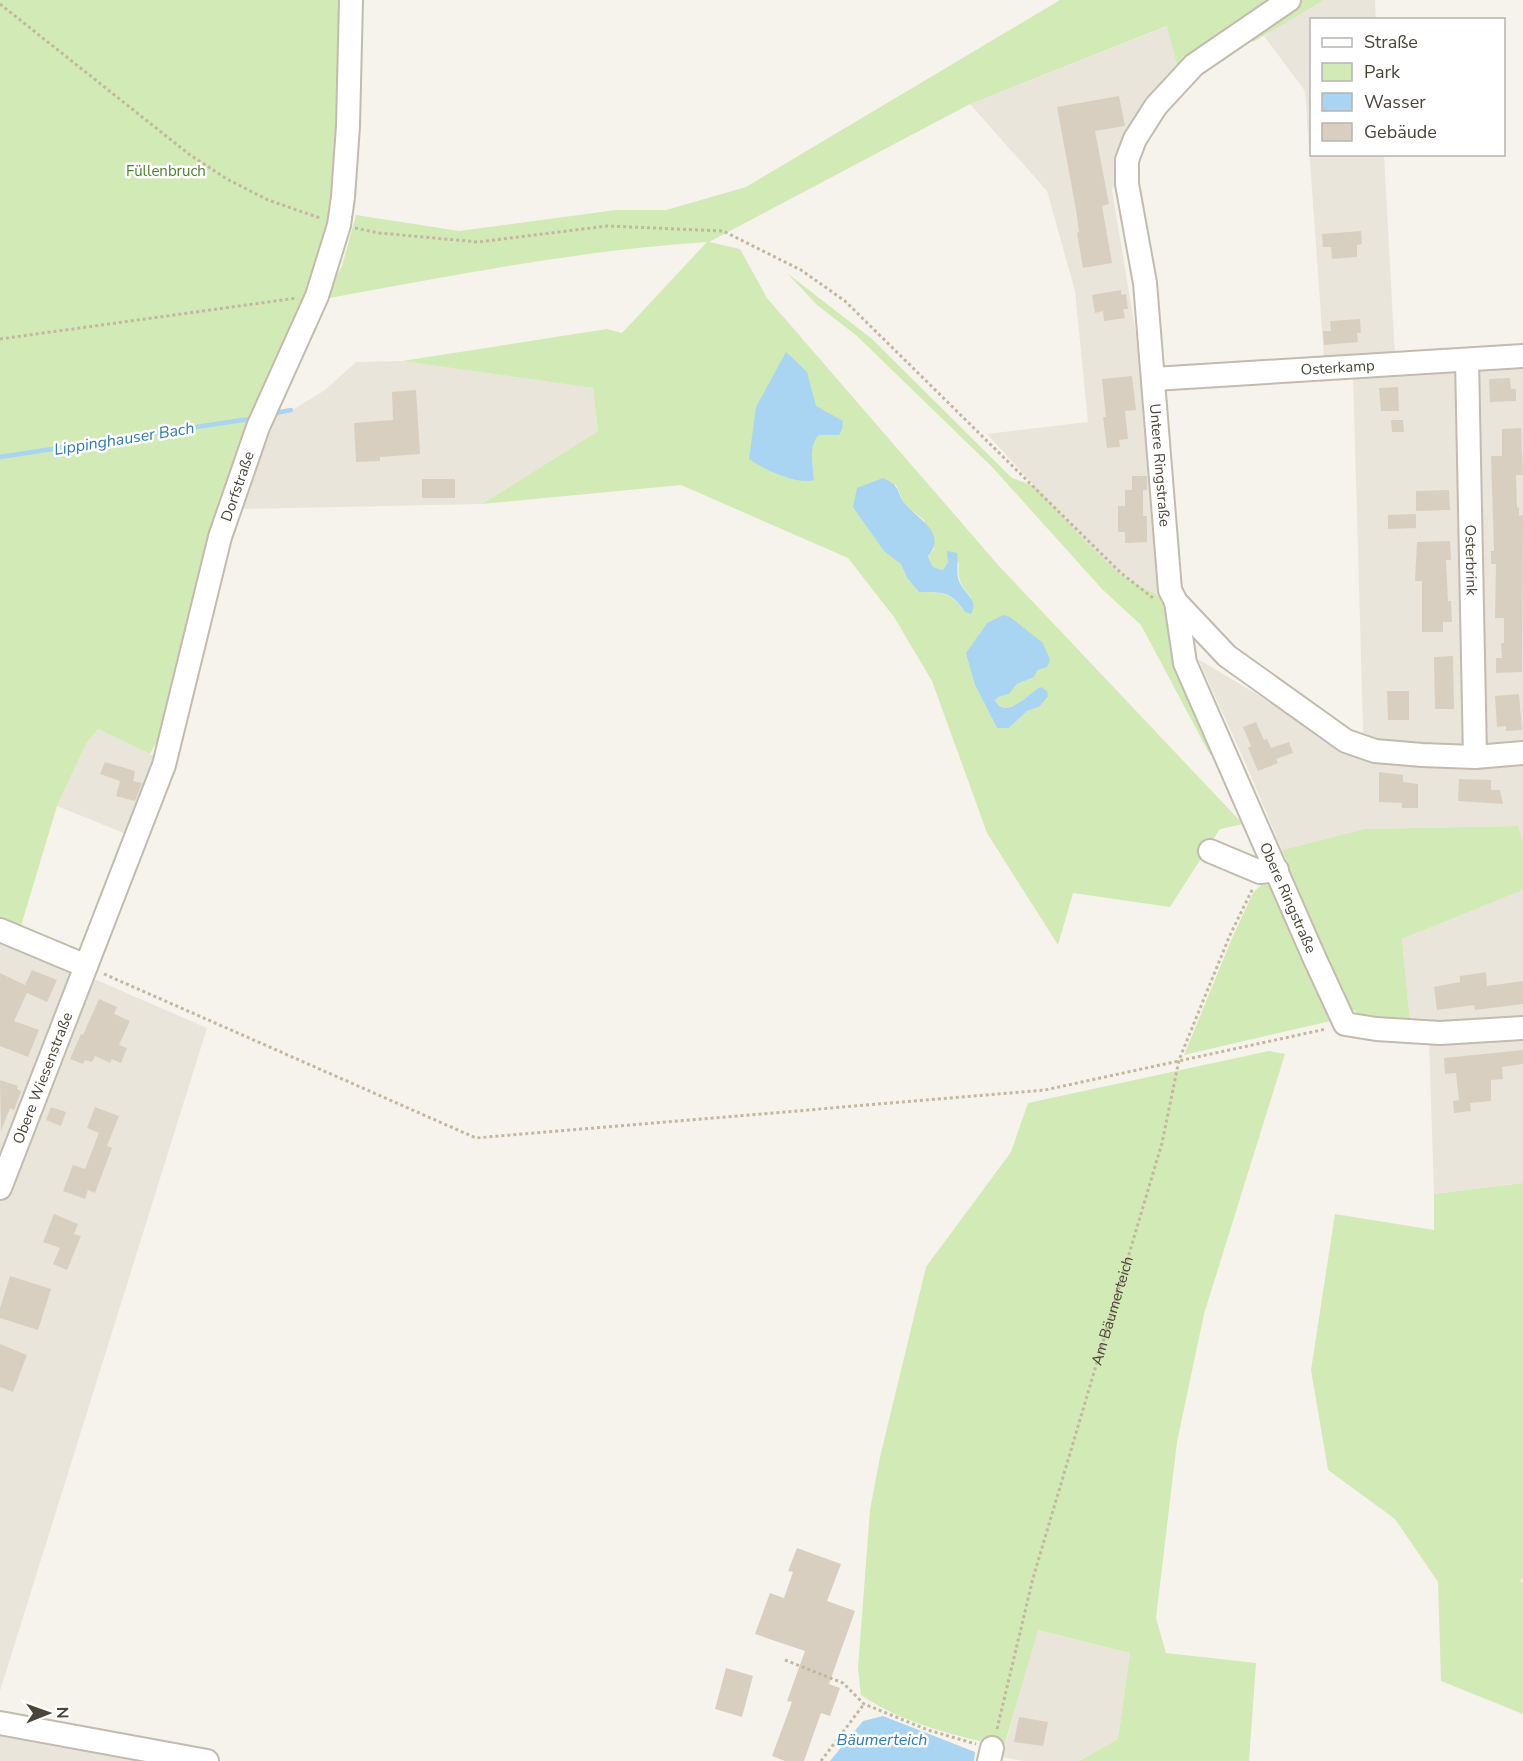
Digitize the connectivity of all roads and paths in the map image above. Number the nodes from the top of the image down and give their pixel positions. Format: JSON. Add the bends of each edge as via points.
{"nodes":[{"id":1,"x":351,"y":0,"type":"edge"},
{"id":2,"x":1289,"y":0,"type":"edge"},
{"id":3,"x":0,"y":4,"type":"edge"},
{"id":4,"x":339,"y":225,"type":"junction"},
{"id":5,"x":317,"y":296,"type":"junction"},
{"id":6,"x":0,"y":339,"type":"edge"},
{"id":7,"x":1523,"y":356,"type":"edge"},
{"id":8,"x":1467,"y":360,"type":"junction"},
{"id":9,"x":1154,"y":379,"type":"junction"},
{"id":10,"x":1176,"y":602,"type":"junction"},
{"id":11,"x":1523,"y":753,"type":"edge"},
{"id":12,"x":1475,"y":757,"type":"junction"},
{"id":13,"x":1210,"y":851,"type":"dead end"},
{"id":14,"x":1269,"y":871,"type":"junction"},
{"id":15,"x":0,"y":930,"type":"edge"},
{"id":16,"x":86,"y":966,"type":"junction"},
{"id":17,"x":1345,"y":1024,"type":"junction"},
{"id":18,"x":1523,"y":1028,"type":"edge"},
{"id":19,"x":1179,"y":1060,"type":"junction"},
{"id":20,"x":0,"y":1188,"type":"edge"},
{"id":21,"x":785,"y":1660,"type":"dead end"},
{"id":22,"x":864,"y":1704,"type":"junction"},
{"id":23,"x":0,"y":1723,"type":"edge"},
{"id":24,"x":991,"y":1755,"type":"edge"},
{"id":25,"x":207,"y":1761,"type":"edge"},
{"id":26,"x":821,"y":1761,"type":"edge"}],
"edges":[{"from":1,"to":4,"type":"street","name":"Dorfstraße","via":[[348,126]]},
{"from":2,"to":9,"type":"street","name":"Untere Ringstraße","via":[[1194,65],[1156,106],[1135,139],[1128,160],[1127,184],[1145,283]]},
{"from":3,"to":4,"type":"path","via":[[190,155],[268,200]]},
{"from":4,"to":5,"type":"street","name":"Dorfstraße"},
{"from":4,"to":10,"type":"path","via":[[379,233],[478,242],[607,226],[723,231],[801,270],[845,301],[1121,573],[1150,596],[1166,604]]},
{"from":5,"to":6,"type":"path"},
{"from":5,"to":16,"type":"street","name":"Dorfstraße","via":[[250,449],[220,537],[164,765]]},
{"from":7,"to":8,"type":"street","name":"Osterkamp"},
{"from":8,"to":9,"type":"street","name":"Osterkamp"},
{"from":8,"to":12,"type":"street","name":"Osterbrink"},
{"from":9,"to":10,"type":"street","name":"Untere Ringstraße","via":[[1170,590]]},
{"from":10,"to":12,"type":"street","name":"Untere Ringstraße","via":[[1227,656],[1346,741],[1375,751]]},
{"from":10,"to":14,"type":"street","name":"Obere Ringstraße","via":[[1185,663]]},
{"from":11,"to":12,"type":"street","name":"Untere Ringstraße"},
{"from":13,"to":14,"type":"street"},
{"from":14,"to":17,"type":"street","name":"Obere Ringstraße"},
{"from":14,"to":19,"type":"path","name":"Am Bäumerteich","via":[[1230,935]]},
{"from":15,"to":16,"type":"street"},
{"from":16,"to":19,"type":"path","via":[[476,1138],[1045,1090]]},
{"from":16,"to":20,"type":"street","name":"Obere Wiesenstraße"},
{"from":17,"to":18,"type":"street","via":[[1440,1033]]},
{"from":17,"to":19,"type":"path"},
{"from":19,"to":24,"type":"path","name":"Am Bäumerteich","via":[[1162,1143],[1033,1578]]},
{"from":21,"to":22,"type":"path","via":[[843,1683]]},
{"from":22,"to":24,"type":"path"},
{"from":22,"to":26,"type":"path"},
{"from":23,"to":25,"type":"street"}]}
